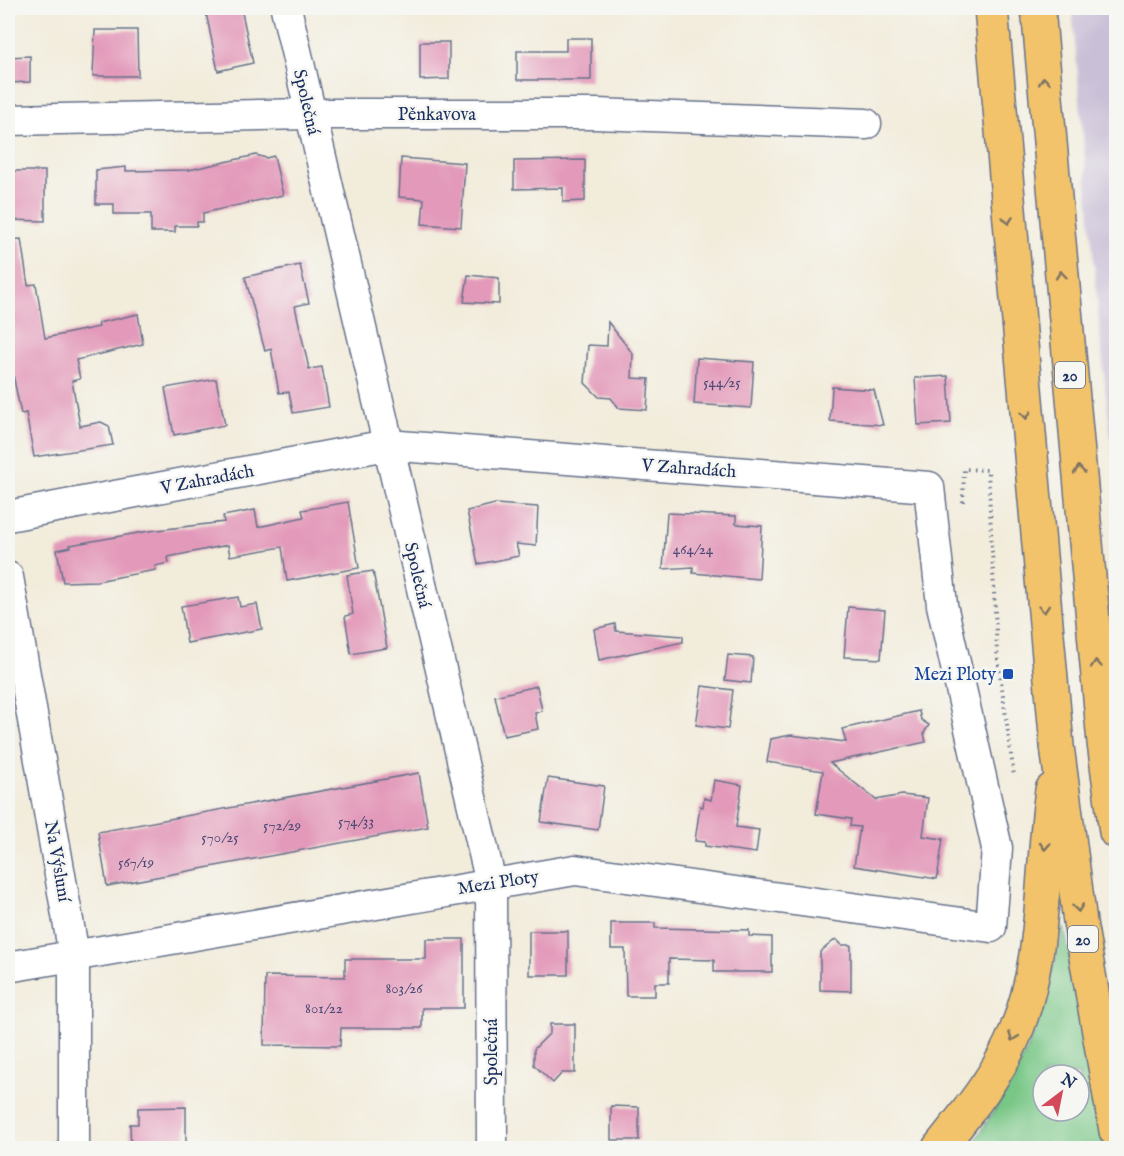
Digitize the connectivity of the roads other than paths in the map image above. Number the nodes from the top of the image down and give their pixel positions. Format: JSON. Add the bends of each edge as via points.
{"nodes":[{"id":1,"x":286,"y":8,"type":"edge"},
{"id":2,"x":991,"y":8,"type":"edge"},
{"id":3,"x":1038,"y":8,"type":"edge"},
{"id":4,"x":309,"y":114,"type":"junction"},
{"id":5,"x":8,"y":120,"type":"edge"},
{"id":6,"x":866,"y":124,"type":"dead end"},
{"id":7,"x":387,"y":445,"type":"junction"},
{"id":8,"x":8,"y":516,"type":"edge"},
{"id":9,"x":8,"y":577,"type":"edge"},
{"id":10,"x":1058,"y":746,"type":"junction"},
{"id":11,"x":1116,"y":832,"type":"edge"},
{"id":12,"x":491,"y":883,"type":"junction"},
{"id":13,"x":991,"y":927,"type":"joint"},
{"id":14,"x":74,"y":955,"type":"junction"},
{"id":15,"x":8,"y":968,"type":"edge"},
{"id":16,"x":1116,"y":1131,"type":"edge"},
{"id":17,"x":74,"y":1149,"type":"edge"},
{"id":18,"x":492,"y":1149,"type":"edge"},
{"id":19,"x":939,"y":1149,"type":"edge"}],
"edges":[{"from":1,"to":4,"type":"street","name":"Společná"},
{"from":2,"to":10,"type":"highway","number":"20","one_way":true},
{"from":11,"to":3,"type":"highway","number":"20","one_way":true,"via":[[1104,743]]},
{"from":4,"to":5,"type":"street","name":"Pěnkavova"},
{"from":4,"to":6,"type":"street","name":"Pěnkavova","via":[[596,114]]},
{"from":4,"to":7,"type":"street","name":"Společná"},
{"from":7,"to":8,"type":"street","name":"V Zahradách"},
{"from":7,"to":12,"type":"street","name":"Společná"},
{"from":7,"to":13,"type":"street","name":"V Zahradách","via":[[929,487],[942,605],[997,848]]},
{"from":9,"to":14,"type":"street","name":"Na Výsluní"},
{"from":10,"to":16,"type":"highway","number":"20","one_way":true,"via":[[1080,922]]},
{"from":10,"to":19,"type":"highway","one_way":true,"via":[[1045,837],[1043,904],[1029,990],[1001,1061]]},
{"from":12,"to":13,"type":"street","name":"Mezi Ploty","via":[[576,870]]},
{"from":12,"to":14,"type":"street","name":"Mezi Ploty"},
{"from":12,"to":18,"type":"street","name":"Společná"},
{"from":14,"to":15,"type":"street","name":"Mezi Ploty"},
{"from":14,"to":17,"type":"street","name":"Na Výsluní"}]}
